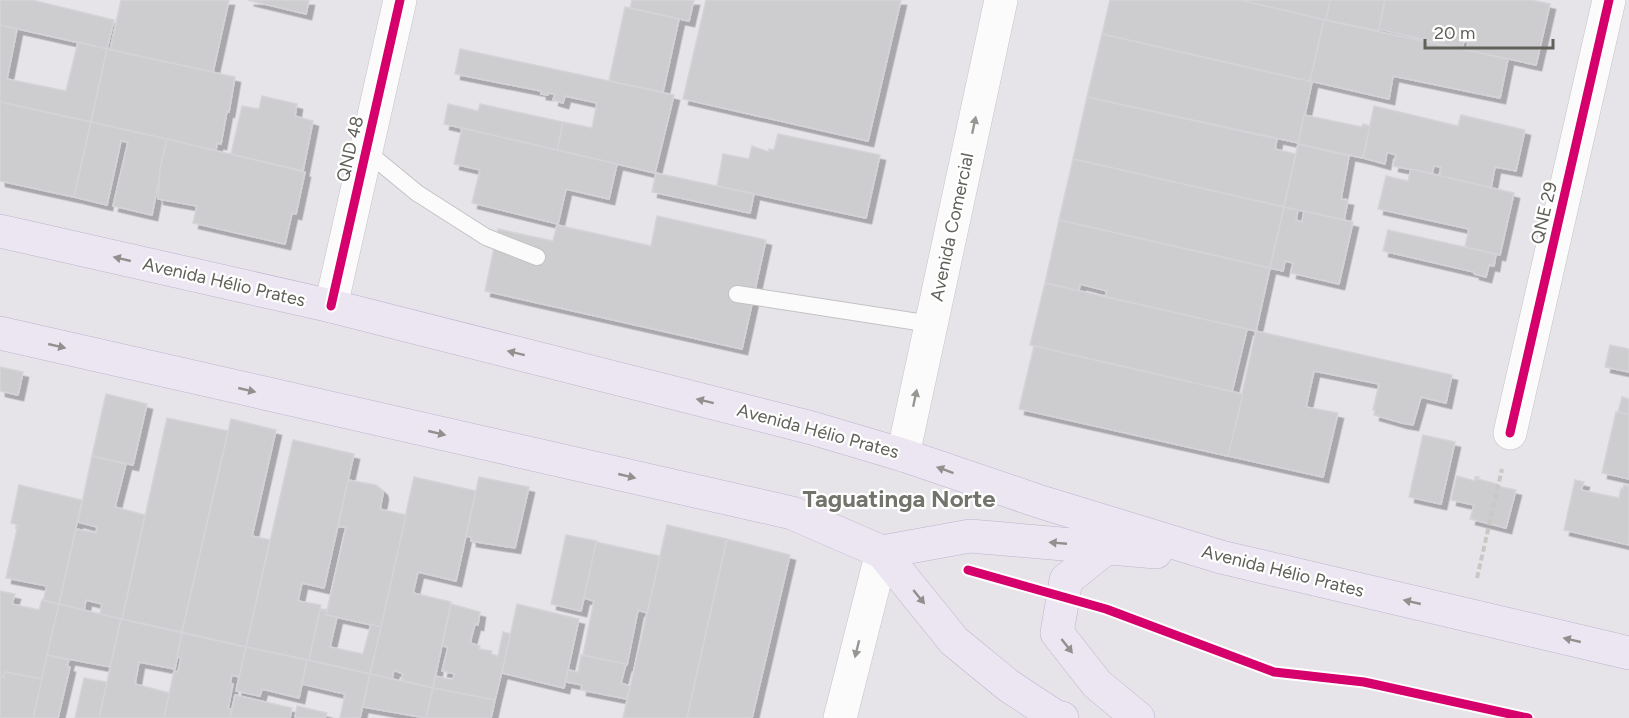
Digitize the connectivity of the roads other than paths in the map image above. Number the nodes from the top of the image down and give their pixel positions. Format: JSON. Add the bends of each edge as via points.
{"nodes":[{"id":1,"x":400,"y":0,"type":"edge"},
{"id":2,"x":1001,"y":0,"type":"edge"},
{"id":3,"x":1609,"y":0,"type":"edge"},
{"id":4,"x":366,"y":151,"type":"junction"},
{"id":5,"x":0,"y":231,"type":"edge"},
{"id":6,"x":537,"y":257,"type":"dead end"},
{"id":7,"x":737,"y":294,"type":"dead end"},
{"id":8,"x":331,"y":306,"type":"junction"},
{"id":9,"x":931,"y":324,"type":"junction"},
{"id":10,"x":0,"y":333,"type":"edge"},
{"id":11,"x":1510,"y":433,"type":"road end"},
{"id":12,"x":903,"y":455,"type":"junction"},
{"id":13,"x":1106,"y":548,"type":"junction"},
{"id":14,"x":882,"y":552,"type":"junction"},
{"id":15,"x":1221,"y":557,"type":"junction"},
{"id":16,"x":1629,"y":653,"type":"edge"},
{"id":17,"x":840,"y":718,"type":"edge"},
{"id":18,"x":1056,"y":718,"type":"edge"},
{"id":19,"x":1138,"y":718,"type":"edge"}],
"edges":[{"from":1,"to":4,"type":"street","name":"QND 48"},
{"from":9,"to":2,"type":"street","name":"Avenida Comercial","one_way":true},
{"from":3,"to":11,"type":"street","name":"QNE 29"},
{"from":4,"to":6,"type":"lane","via":[[417,193],[486,237]]},
{"from":4,"to":8,"type":"street","name":"QND 48"},
{"from":8,"to":5,"type":"main road","name":"Avenida Hélio Prates","one_way":true},
{"from":7,"to":9,"type":"lane"},
{"from":12,"to":8,"type":"main road","name":"Avenida Hélio Prates","one_way":true,"via":[[812,428]]},
{"from":12,"to":9,"type":"street","name":"Avenida Comercial","one_way":true},
{"from":10,"to":14,"type":"main road","one_way":true,"via":[[792,513]]},
{"from":15,"to":12,"type":"main road","name":"Avenida Hélio Prates","one_way":true},
{"from":13,"to":14,"type":"main road","one_way":true,"via":[[970,536]]},
{"from":13,"to":15,"type":"main road"},
{"from":13,"to":19,"type":"main road","one_way":true,"via":[[1066,580],[1057,633],[1097,684]]},
{"from":14,"to":17,"type":"street","one_way":true},
{"from":14,"to":18,"type":"main road","one_way":true,"via":[[954,641]]},
{"from":16,"to":15,"type":"main road","name":"Avenida Hélio Prates","one_way":true}]}
